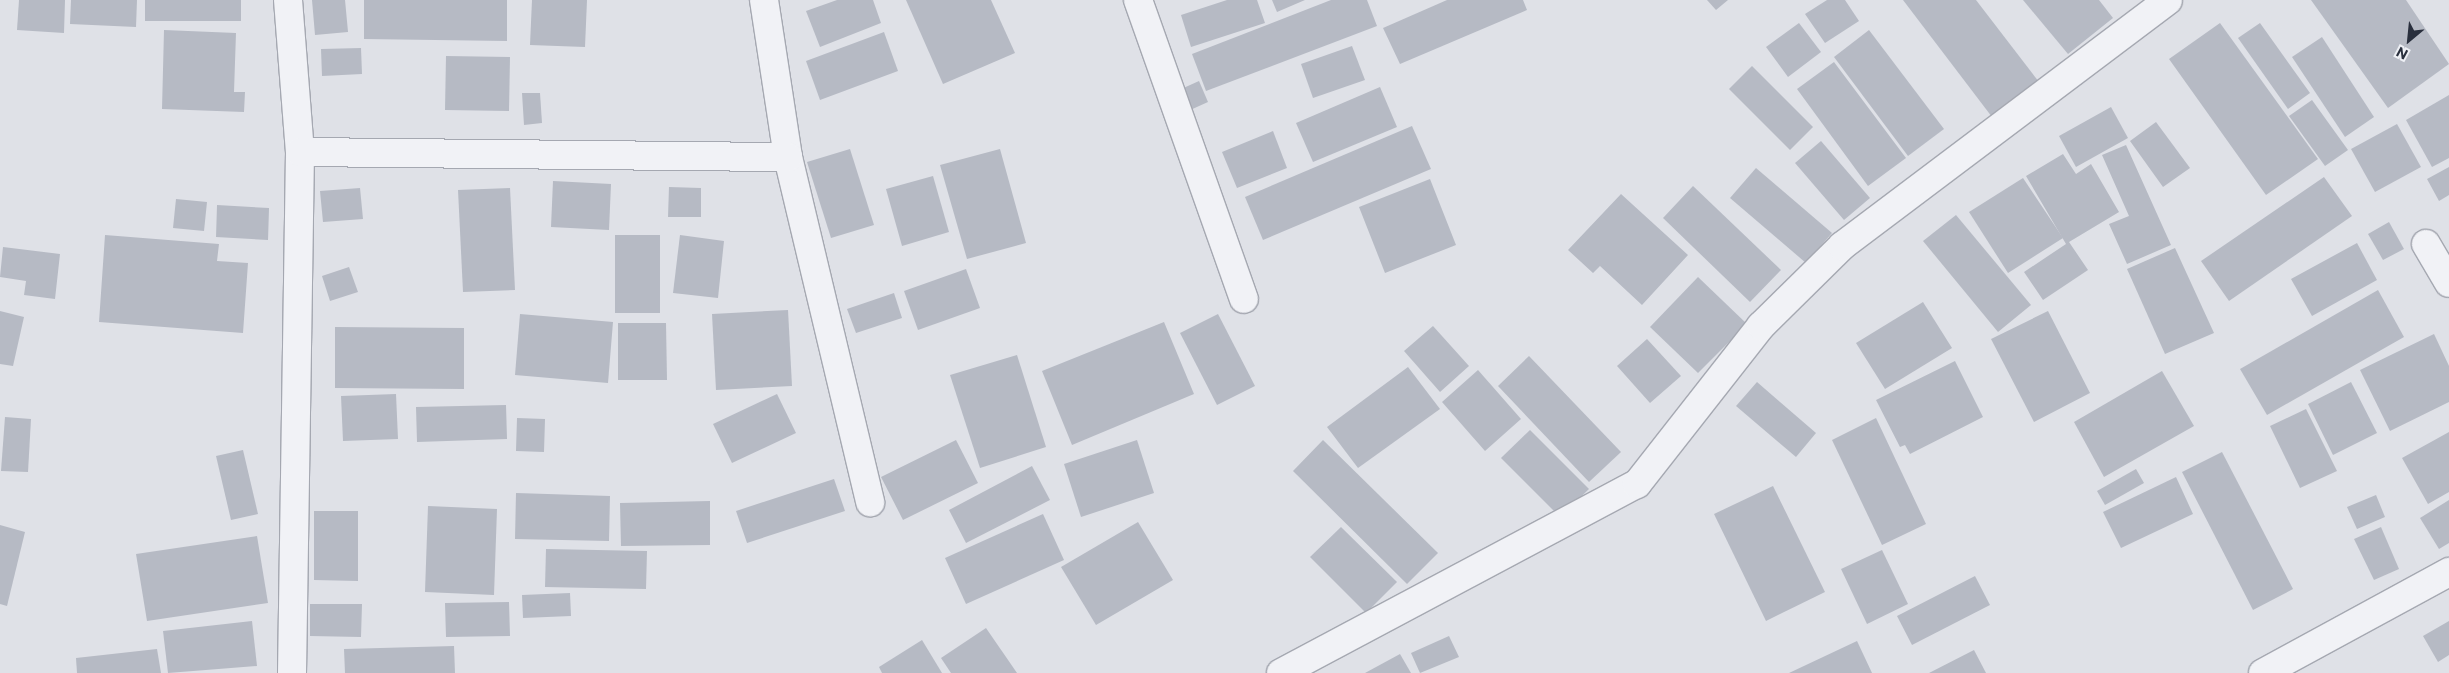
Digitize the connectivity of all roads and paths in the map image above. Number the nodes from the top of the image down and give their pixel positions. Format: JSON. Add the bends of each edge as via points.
{"nodes":[{"id":1,"x":288,"y":0,"type":"edge"},
{"id":2,"x":764,"y":0,"type":"edge"},
{"id":3,"x":1138,"y":0,"type":"edge"},
{"id":4,"x":2168,"y":0,"type":"edge"},
{"id":5,"x":300,"y":152,"type":"junction"},
{"id":6,"x":788,"y":157,"type":"junction"},
{"id":7,"x":2426,"y":244,"type":"dead end"},
{"id":8,"x":2449,"y":283,"type":"edge"},
{"id":9,"x":1244,"y":299,"type":"dead end"},
{"id":10,"x":870,"y":502,"type":"dead end"},
{"id":11,"x":2449,"y":572,"type":"edge"},
{"id":12,"x":292,"y":673,"type":"edge"},
{"id":13,"x":1281,"y":673,"type":"edge"},
{"id":14,"x":2263,"y":673,"type":"edge"}],
"edges":[{"from":1,"to":5,"type":"street"},
{"from":2,"to":6,"type":"street"},
{"from":3,"to":9,"type":"street"},
{"from":4,"to":13,"type":"street","via":[[1842,246],[1761,326],[1637,484]]},
{"from":5,"to":6,"type":"street"},
{"from":5,"to":12,"type":"street"},
{"from":6,"to":10,"type":"street"},
{"from":7,"to":8,"type":"street"},
{"from":11,"to":14,"type":"street"}]}
